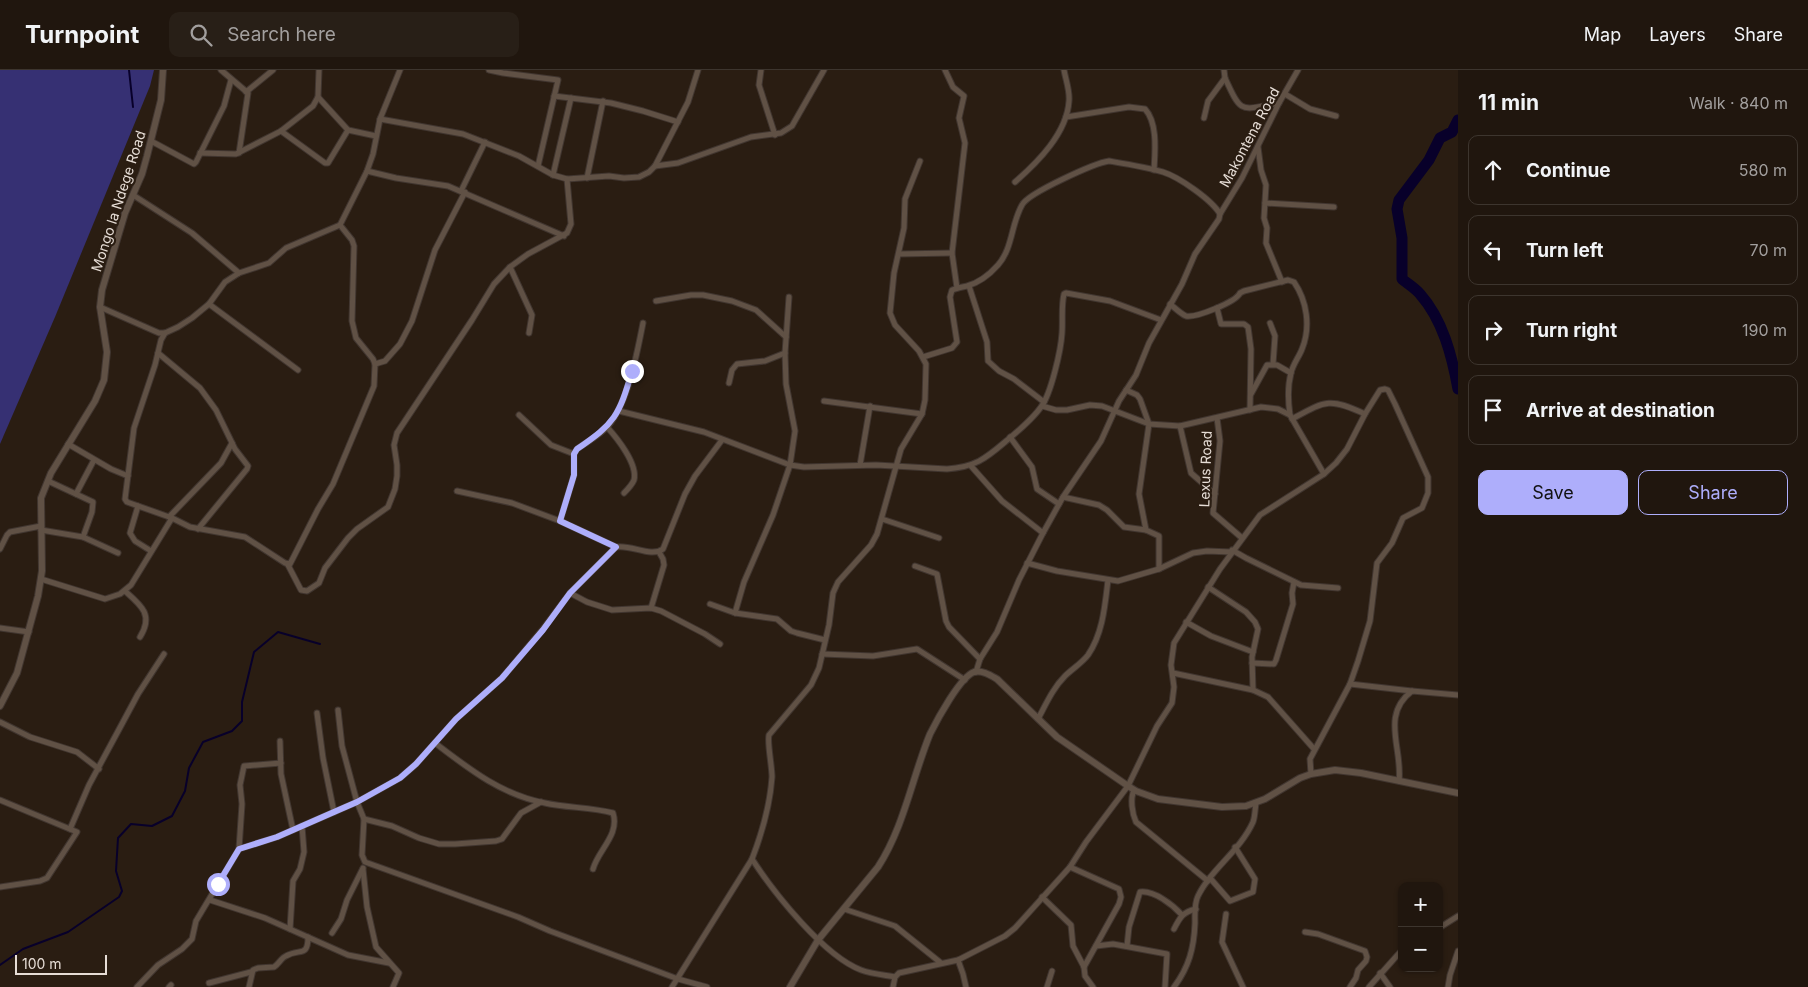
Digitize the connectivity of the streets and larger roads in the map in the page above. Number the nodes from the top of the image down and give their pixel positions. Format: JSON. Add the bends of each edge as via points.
{"nodes":[{"id":1,"x":163,"y":70,"type":"edge"},
{"id":2,"x":221,"y":70,"type":"edge"},
{"id":3,"x":273,"y":70,"type":"edge"},
{"id":4,"x":319,"y":70,"type":"edge"},
{"id":5,"x":399,"y":70,"type":"edge"},
{"id":6,"x":489,"y":70,"type":"edge"},
{"id":7,"x":698,"y":70,"type":"edge"},
{"id":8,"x":761,"y":70,"type":"edge"},
{"id":9,"x":824,"y":70,"type":"edge"},
{"id":10,"x":945,"y":70,"type":"edge"},
{"id":11,"x":1064,"y":70,"type":"edge"},
{"id":12,"x":1224,"y":70,"type":"edge"},
{"id":13,"x":1298,"y":70,"type":"edge"},
{"id":14,"x":1225,"y":78,"type":"junction"},
{"id":15,"x":231,"y":80,"type":"junction"},
{"id":16,"x":246,"y":92,"type":"junction"},
{"id":17,"x":1285,"y":94,"type":"junction"},
{"id":18,"x":554,"y":96,"type":"junction"},
{"id":19,"x":318,"y":97,"type":"junction"},
{"id":20,"x":571,"y":98,"type":"junction"},
{"id":21,"x":603,"y":102,"type":"junction"},
{"id":22,"x":1279,"y":103,"type":"junction"},
{"id":23,"x":1336,"y":116,"type":"dead end"},
{"id":24,"x":1066,"y":117,"type":"junction"},
{"id":25,"x":1204,"y":118,"type":"dead end"},
{"id":26,"x":380,"y":119,"type":"junction"},
{"id":27,"x":678,"y":122,"type":"junction"},
{"id":28,"x":281,"y":130,"type":"junction"},
{"id":29,"x":348,"y":130,"type":"junction"},
{"id":30,"x":775,"y":135,"type":"junction"},
{"id":31,"x":376,"y":136,"type":"junction"},
{"id":32,"x":151,"y":141,"type":"junction"},
{"id":33,"x":485,"y":142,"type":"junction"},
{"id":34,"x":1258,"y":147,"type":"junction"},
{"id":35,"x":239,"y":153,"type":"junction"},
{"id":36,"x":200,"y":154,"type":"junction"},
{"id":37,"x":920,"y":161,"type":"dead end"},
{"id":38,"x":538,"y":166,"type":"junction"},
{"id":39,"x":655,"y":166,"type":"junction"},
{"id":40,"x":1154,"y":170,"type":"junction"},
{"id":41,"x":367,"y":171,"type":"junction"},
{"id":42,"x":554,"y":174,"type":"junction"},
{"id":43,"x":586,"y":178,"type":"junction"},
{"id":44,"x":567,"y":179,"type":"junction"},
{"id":45,"x":1015,"y":182,"type":"dead end"},
{"id":46,"x":463,"y":192,"type":"junction"},
{"id":47,"x":133,"y":195,"type":"junction"},
{"id":48,"x":1266,"y":203,"type":"junction"},
{"id":49,"x":1334,"y":207,"type":"dead end"},
{"id":50,"x":1220,"y":214,"type":"junction"},
{"id":51,"x":340,"y":225,"type":"junction"},
{"id":52,"x":564,"y":236,"type":"junction"},
{"id":53,"x":952,"y":253,"type":"junction"},
{"id":54,"x":899,"y":254,"type":"junction"},
{"id":55,"x":510,"y":267,"type":"junction"},
{"id":56,"x":239,"y":273,"type":"junction"},
{"id":57,"x":1282,"y":282,"type":"junction"},
{"id":58,"x":969,"y":286,"type":"junction"},
{"id":59,"x":957,"y":288,"type":"junction"},
{"id":60,"x":789,"y":297,"type":"dead end"},
{"id":61,"x":656,"y":302,"type":"dead end"},
{"id":62,"x":209,"y":304,"type":"junction"},
{"id":63,"x":1170,"y":304,"type":"junction"},
{"id":64,"x":100,"y":307,"type":"junction"},
{"id":65,"x":1217,"y":308,"type":"junction"},
{"id":66,"x":1161,"y":320,"type":"junction"},
{"id":67,"x":643,"y":323,"type":"dead end"},
{"id":68,"x":1270,"y":323,"type":"dead end"},
{"id":69,"x":165,"y":333,"type":"junction"},
{"id":70,"x":530,"y":333,"type":"dead end"},
{"id":71,"x":786,"y":337,"type":"junction"},
{"id":72,"x":158,"y":353,"type":"junction"},
{"id":73,"x":785,"y":353,"type":"junction"},
{"id":74,"x":923,"y":357,"type":"junction"},
{"id":75,"x":375,"y":364,"type":"junction"},
{"id":76,"x":1273,"y":364,"type":"junction"},
{"id":77,"x":298,"y":370,"type":"dead end"},
{"id":78,"x":1291,"y":373,"type":"junction"},
{"id":79,"x":729,"y":383,"type":"dead end"},
{"id":80,"x":1126,"y":390,"type":"junction"},
{"id":81,"x":1250,"y":394,"type":"junction"},
{"id":82,"x":824,"y":401,"type":"dead end"},
{"id":83,"x":1043,"y":404,"type":"junction"},
{"id":84,"x":870,"y":406,"type":"junction"},
{"id":85,"x":1250,"y":410,"type":"junction"},
{"id":86,"x":619,"y":411,"type":"junction"},
{"id":87,"x":1115,"y":411,"type":"junction"},
{"id":88,"x":922,"y":414,"type":"junction"},
{"id":89,"x":1365,"y":414,"type":"junction"},
{"id":90,"x":519,"y":415,"type":"dead end"},
{"id":91,"x":1291,"y":417,"type":"junction"},
{"id":92,"x":1217,"y":418,"type":"junction"},
{"id":93,"x":1149,"y":424,"type":"junction"},
{"id":94,"x":1180,"y":426,"type":"junction"},
{"id":95,"x":607,"y":427,"type":"junction"},
{"id":96,"x":1010,"y":438,"type":"junction"},
{"id":97,"x":722,"y":440,"type":"junction"},
{"id":98,"x":232,"y":443,"type":"junction"},
{"id":99,"x":68,"y":444,"type":"junction"},
{"id":100,"x":574,"y":454,"type":"junction"},
{"id":101,"x":94,"y":460,"type":"junction"},
{"id":102,"x":860,"y":465,"type":"junction"},
{"id":103,"x":790,"y":466,"type":"junction"},
{"id":104,"x":971,"y":466,"type":"junction"},
{"id":105,"x":897,"y":467,"type":"junction"},
{"id":106,"x":1324,"y":474,"type":"junction"},
{"id":107,"x":128,"y":476,"type":"junction"},
{"id":108,"x":48,"y":480,"type":"junction"},
{"id":109,"x":457,"y":491,"type":"dead end"},
{"id":110,"x":624,"y":493,"type":"dead end"},
{"id":111,"x":76,"y":494,"type":"junction"},
{"id":112,"x":1215,"y":494,"type":"junction"},
{"id":113,"x":1063,"y":497,"type":"junction"},
{"id":114,"x":1059,"y":504,"type":"junction"},
{"id":115,"x":138,"y":506,"type":"junction"},
{"id":116,"x":170,"y":517,"type":"junction"},
{"id":117,"x":882,"y":519,"type":"junction"},
{"id":118,"x":560,"y":521,"type":"junction"},
{"id":119,"x":41,"y":528,"type":"junction"},
{"id":120,"x":198,"y":529,"type":"junction"},
{"id":121,"x":1146,"y":530,"type":"junction"},
{"id":122,"x":1043,"y":533,"type":"junction"},
{"id":123,"x":83,"y":537,"type":"junction"},
{"id":124,"x":939,"y":538,"type":"dead end"},
{"id":125,"x":1242,"y":538,"type":"junction"},
{"id":126,"x":616,"y":547,"type":"junction"},
{"id":127,"x":0,"y":549,"type":"edge"},
{"id":128,"x":151,"y":551,"type":"junction"},
{"id":129,"x":1232,"y":551,"type":"junction"},
{"id":130,"x":659,"y":552,"type":"junction"},
{"id":131,"x":118,"y":553,"type":"dead end"},
{"id":132,"x":1027,"y":563,"type":"junction"},
{"id":133,"x":288,"y":565,"type":"junction"},
{"id":134,"x":915,"y":566,"type":"dead end"},
{"id":135,"x":1159,"y":569,"type":"junction"},
{"id":136,"x":41,"y":579,"type":"junction"},
{"id":137,"x":1108,"y":580,"type":"junction"},
{"id":138,"x":1294,"y":582,"type":"junction"},
{"id":139,"x":1208,"y":587,"type":"junction"},
{"id":140,"x":1338,"y":588,"type":"dead end"},
{"id":141,"x":125,"y":591,"type":"junction"},
{"id":142,"x":570,"y":593,"type":"junction"},
{"id":143,"x":710,"y":604,"type":"dead end"},
{"id":144,"x":651,"y":608,"type":"junction"},
{"id":145,"x":735,"y":613,"type":"junction"},
{"id":146,"x":1186,"y":622,"type":"junction"},
{"id":147,"x":0,"y":628,"type":"edge"},
{"id":148,"x":29,"y":632,"type":"junction"},
{"id":149,"x":140,"y":637,"type":"dead end"},
{"id":150,"x":826,"y":640,"type":"junction"},
{"id":151,"x":720,"y":644,"type":"dead end"},
{"id":152,"x":1253,"y":652,"type":"junction"},
{"id":153,"x":164,"y":654,"type":"dead end"},
{"id":154,"x":822,"y":654,"type":"junction"},
{"id":155,"x":980,"y":659,"type":"junction"},
{"id":156,"x":1252,"y":663,"type":"junction"},
{"id":157,"x":976,"y":672,"type":"junction"},
{"id":158,"x":1172,"y":673,"type":"junction"},
{"id":159,"x":965,"y":680,"type":"junction"},
{"id":160,"x":1350,"y":684,"type":"junction"},
{"id":161,"x":1253,"y":690,"type":"junction"},
{"id":162,"x":1412,"y":691,"type":"junction"},
{"id":163,"x":1458,"y":695,"type":"edge"},
{"id":164,"x":0,"y":706,"type":"edge"},
{"id":165,"x":338,"y":710,"type":"dead end"},
{"id":166,"x":317,"y":713,"type":"dead end"},
{"id":167,"x":1038,"y":719,"type":"junction"},
{"id":168,"x":0,"y":722,"type":"edge"},
{"id":169,"x":280,"y":741,"type":"dead end"},
{"id":170,"x":435,"y":743,"type":"junction"},
{"id":171,"x":1314,"y":749,"type":"junction"},
{"id":172,"x":280,"y":763,"type":"junction"},
{"id":173,"x":99,"y":768,"type":"junction"},
{"id":174,"x":1312,"y":774,"type":"junction"},
{"id":175,"x":1399,"y":781,"type":"junction"},
{"id":176,"x":1131,"y":788,"type":"junction"},
{"id":177,"x":1458,"y":793,"type":"edge"},
{"id":178,"x":0,"y":800,"type":"edge"},
{"id":179,"x":357,"y":802,"type":"junction"},
{"id":180,"x":541,"y":802,"type":"junction"},
{"id":181,"x":1256,"y":804,"type":"junction"},
{"id":182,"x":334,"y":812,"type":"junction"},
{"id":183,"x":364,"y":819,"type":"junction"},
{"id":184,"x":302,"y":826,"type":"junction"},
{"id":185,"x":70,"y":829,"type":"junction"},
{"id":186,"x":292,"y":830,"type":"junction"},
{"id":187,"x":1236,"y":848,"type":"junction"},
{"id":188,"x":239,"y":849,"type":"junction"},
{"id":189,"x":752,"y":859,"type":"junction"},
{"id":190,"x":365,"y":862,"type":"junction"},
{"id":191,"x":1070,"y":867,"type":"junction"},
{"id":192,"x":363,"y":868,"type":"junction"},
{"id":193,"x":593,"y":869,"type":"dead end"},
{"id":194,"x":1209,"y":879,"type":"junction"},
{"id":195,"x":0,"y":887,"type":"edge"},
{"id":196,"x":1042,"y":897,"type":"junction"},
{"id":197,"x":210,"y":900,"type":"junction"},
{"id":198,"x":844,"y":909,"type":"junction"},
{"id":199,"x":1196,"y":909,"type":"junction"},
{"id":200,"x":1226,"y":914,"type":"dead end"},
{"id":201,"x":1182,"y":915,"type":"junction"},
{"id":202,"x":1458,"y":916,"type":"edge"},
{"id":203,"x":1441,"y":927,"type":"edge"},
{"id":204,"x":290,"y":929,"type":"junction"},
{"id":205,"x":1174,"y":929,"type":"dead end"},
{"id":206,"x":1305,"y":932,"type":"dead end"},
{"id":207,"x":332,"y":933,"type":"dead end"},
{"id":208,"x":308,"y":938,"type":"junction"},
{"id":209,"x":818,"y":940,"type":"junction"},
{"id":210,"x":1096,"y":946,"type":"junction"},
{"id":211,"x":1127,"y":946,"type":"junction"},
{"id":212,"x":1458,"y":951,"type":"edge"},
{"id":213,"x":1398,"y":954,"type":"edge"},
{"id":214,"x":958,"y":960,"type":"junction"},
{"id":215,"x":389,"y":963,"type":"junction"},
{"id":216,"x":941,"y":963,"type":"junction"},
{"id":217,"x":1084,"y":967,"type":"junction"},
{"id":218,"x":1052,"y":971,"type":"dead end"},
{"id":219,"x":251,"y":972,"type":"junction"},
{"id":220,"x":1380,"y":973,"type":"junction"},
{"id":221,"x":895,"y":977,"type":"junction"},
{"id":222,"x":678,"y":979,"type":"junction"},
{"id":223,"x":209,"y":983,"type":"dead end"},
{"id":224,"x":137,"y":987,"type":"edge"},
{"id":225,"x":249,"y":987,"type":"edge"},
{"id":226,"x":393,"y":987,"type":"edge"},
{"id":227,"x":672,"y":987,"type":"edge"},
{"id":228,"x":707,"y":987,"type":"edge"},
{"id":229,"x":790,"y":987,"type":"edge"},
{"id":230,"x":894,"y":987,"type":"edge"},
{"id":231,"x":966,"y":987,"type":"edge"},
{"id":232,"x":1047,"y":987,"type":"edge"},
{"id":233,"x":1093,"y":987,"type":"edge"},
{"id":234,"x":1165,"y":987,"type":"edge"},
{"id":235,"x":1174,"y":987,"type":"edge"},
{"id":236,"x":1243,"y":987,"type":"edge"},
{"id":237,"x":1350,"y":987,"type":"edge"},
{"id":238,"x":1368,"y":987,"type":"edge"},
{"id":239,"x":1390,"y":987,"type":"edge"},
{"id":240,"x":1448,"y":987,"type":"edge"}],
"edges":[{"from":1,"to":32,"type":"street","name":"Mongo la Ndege Road","via":[[161,100]]},
{"from":2,"to":15,"type":"street"},
{"from":3,"to":16,"type":"street"},
{"from":4,"to":19,"type":"street"},
{"from":5,"to":26,"type":"street"},
{"from":6,"to":18,"type":"street","via":[[556,79],[559,82]]},
{"from":7,"to":27,"type":"street"},
{"from":8,"to":30,"type":"street","via":[[759,85]]},
{"from":9,"to":30,"type":"street","via":[[792,126]]},
{"from":10,"to":53,"type":"street","via":[[954,87],[964,96],[959,118],[965,143]]},
{"from":11,"to":24,"type":"street","via":[[1069,94]]},
{"from":12,"to":14,"type":"street"},
{"from":13,"to":17,"type":"street","name":"Makontena Road"},
{"from":14,"to":22,"type":"street","via":[[1241,107]]},
{"from":14,"to":25,"type":"street","via":[[1208,101]]},
{"from":15,"to":16,"type":"street"},
{"from":15,"to":36,"type":"street","via":[[224,106]]},
{"from":16,"to":35,"type":"street","via":[[248,99]]},
{"from":17,"to":22,"type":"street","name":"Makontena Road"},
{"from":17,"to":23,"type":"street","via":[[1310,109]]},
{"from":18,"to":20,"type":"street"},
{"from":18,"to":38,"type":"street"},
{"from":19,"to":28,"type":"street","via":[[313,106]]},
{"from":19,"to":29,"type":"street"},
{"from":20,"to":21,"type":"street"},
{"from":20,"to":42,"type":"street"},
{"from":21,"to":27,"type":"street"},
{"from":21,"to":43,"type":"street"},
{"from":22,"to":34,"type":"street","name":"Makontena Road"},
{"from":24,"to":40,"type":"street","via":[[1129,108],[1145,109],[1154,132]]},
{"from":24,"to":45,"type":"street","via":[[1052,143]]},
{"from":26,"to":31,"type":"street"},
{"from":26,"to":33,"type":"street","via":[[463,134]]},
{"from":27,"to":39,"type":"street"},
{"from":28,"to":29,"type":"street","via":[[325,163]]},
{"from":28,"to":35,"type":"street"},
{"from":29,"to":31,"type":"street"},
{"from":30,"to":39,"type":"street","via":[[751,137],[678,163]]},
{"from":31,"to":41,"type":"street"},
{"from":32,"to":36,"type":"street","via":[[194,164]]},
{"from":32,"to":47,"type":"street","name":"Mongo la Ndege Road"},
{"from":33,"to":38,"type":"street"},
{"from":33,"to":46,"type":"street"},
{"from":34,"to":48,"type":"street","via":[[1266,185]]},
{"from":34,"to":50,"type":"street","name":"Makontena Road"},
{"from":35,"to":36,"type":"street"},
{"from":37,"to":54,"type":"street","via":[[904,200],[904,228]]},
{"from":38,"to":42,"type":"street"},
{"from":39,"to":43,"type":"street","via":[[639,177]]},
{"from":40,"to":50,"type":"street","via":[[1166,173],[1191,188],[1212,203]]},
{"from":40,"to":58,"type":"street","via":[[1102,162],[1026,198],[1000,264]]},
{"from":41,"to":46,"type":"street","via":[[435,183]]},
{"from":41,"to":51,"type":"street"},
{"from":42,"to":44,"type":"street"},
{"from":43,"to":44,"type":"street"},
{"from":44,"to":52,"type":"street","via":[[571,224]]},
{"from":46,"to":52,"type":"street"},
{"from":46,"to":75,"type":"street","via":[[452,220],[434,250],[412,321],[386,361]]},
{"from":47,"to":56,"type":"street","via":[[192,232]]},
{"from":47,"to":64,"type":"street","name":"Mongo la Ndege Road","via":[[116,241]]},
{"from":48,"to":49,"type":"street"},
{"from":48,"to":57,"type":"street","via":[[1266,243]]},
{"from":50,"to":63,"type":"street","name":"Makontena Road"},
{"from":51,"to":56,"type":"street","via":[[286,248],[269,264]]},
{"from":51,"to":75,"type":"street","via":[[354,246],[353,330]]},
{"from":52,"to":55,"type":"street"},
{"from":53,"to":54,"type":"street"},
{"from":53,"to":59,"type":"street"},
{"from":54,"to":74,"type":"street","via":[[890,298],[892,320]]},
{"from":55,"to":70,"type":"street","via":[[532,315]]},
{"from":55,"to":133,"type":"street","via":[[494,284],[397,433],[394,445],[397,476],[388,507],[348,538],[314,588],[301,590]]},
{"from":56,"to":62,"type":"street","via":[[225,282]]},
{"from":57,"to":65,"type":"street","via":[[1241,292],[1238,298]]},
{"from":57,"to":78,"type":"street","via":[[1294,282],[1306,310],[1304,346]]},
{"from":58,"to":59,"type":"street"},
{"from":58,"to":83,"type":"street","via":[[987,342],[988,361]]},
{"from":59,"to":74,"type":"street","via":[[952,290],[950,297],[956,346]]},
{"from":60,"to":71,"type":"street"},
{"from":61,"to":71,"type":"street","via":[[691,295],[732,301],[756,310]]},
{"from":62,"to":69,"type":"street"},
{"from":62,"to":77,"type":"street"},
{"from":63,"to":65,"type":"street","via":[[1186,316]]},
{"from":63,"to":66,"type":"street","name":"Makontena Road"},
{"from":64,"to":69,"type":"street"},
{"from":64,"to":99,"type":"street","name":"Mongo la Ndege Road","via":[[107,352],[104,380]]},
{"from":65,"to":81,"type":"street","via":[[1221,324],[1244,324],[1248,327]]},
{"from":66,"to":80,"type":"street","name":"Makontena Road"},
{"from":66,"to":83,"type":"street","via":[[1110,301],[1064,294],[1059,352]]},
{"from":67,"to":86,"type":"street"},
{"from":68,"to":76,"type":"street","via":[[1275,336]]},
{"from":69,"to":72,"type":"street"},
{"from":71,"to":73,"type":"street"},
{"from":72,"to":98,"type":"street","via":[[200,388],[216,410]]},
{"from":72,"to":107,"type":"street","via":[[134,428]]},
{"from":73,"to":79,"type":"street","via":[[765,361],[737,364]]},
{"from":73,"to":103,"type":"street","via":[[786,384],[795,432]]},
{"from":74,"to":88,"type":"street","via":[[927,371]]},
{"from":75,"to":133,"type":"street","via":[[372,394],[357,430],[333,484]]},
{"from":76,"to":78,"type":"street"},
{"from":76,"to":81,"type":"street","via":[[1267,365]]},
{"from":78,"to":91,"type":"street","via":[[1287,393]]},
{"from":80,"to":87,"type":"street","name":"Makontena Road"},
{"from":80,"to":93,"type":"street","via":[[1140,399]]},
{"from":81,"to":85,"type":"street"},
{"from":82,"to":84,"type":"street"},
{"from":83,"to":87,"type":"street","via":[[1056,410],[1096,406]]},
{"from":83,"to":96,"type":"street"},
{"from":84,"to":88,"type":"street"},
{"from":84,"to":102,"type":"street"},
{"from":85,"to":91,"type":"street","via":[[1270,407]]},
{"from":85,"to":92,"type":"street"},
{"from":86,"to":95,"type":"street"},
{"from":86,"to":97,"type":"street","via":[[698,430]]},
{"from":87,"to":93,"type":"street"},
{"from":87,"to":113,"type":"street","name":"Makontena Road","via":[[1092,457]]},
{"from":88,"to":105,"type":"street","via":[[901,449]]},
{"from":89,"to":91,"type":"street","via":[[1335,402],[1318,405]]},
{"from":89,"to":106,"type":"street","via":[[1347,449]]},
{"from":89,"to":160,"type":"street","via":[[1380,390],[1388,390],[1428,477],[1429,486],[1422,508],[1403,518],[1392,543],[1377,562],[1370,621]]},
{"from":90,"to":100,"type":"street","via":[[551,445]]},
{"from":91,"to":106,"type":"street"},
{"from":92,"to":94,"type":"street"},
{"from":92,"to":112,"type":"street","name":"Lexus Road","via":[[1220,441]]},
{"from":93,"to":94,"type":"street"},
{"from":93,"to":121,"type":"street","via":[[1139,494]]},
{"from":94,"to":112,"type":"street","via":[[1191,473]]},
{"from":95,"to":100,"type":"street"},
{"from":95,"to":110,"type":"street","via":[[625,449],[634,475],[632,484]]},
{"from":96,"to":104,"type":"street"},
{"from":96,"to":114,"type":"street","via":[[1032,467],[1037,489]]},
{"from":97,"to":103,"type":"street"},
{"from":97,"to":130,"type":"street","via":[[695,476],[666,544]]},
{"from":98,"to":116,"type":"street","via":[[221,463]]},
{"from":98,"to":120,"type":"street","via":[[248,463],[247,469]]},
{"from":99,"to":101,"type":"street"},
{"from":99,"to":108,"type":"street","name":"Mongo la Ndege Road"},
{"from":100,"to":118,"type":"street","via":[[574,475]]},
{"from":101,"to":107,"type":"street"},
{"from":101,"to":111,"type":"street"},
{"from":102,"to":103,"type":"street"},
{"from":102,"to":105,"type":"street"},
{"from":103,"to":145,"type":"street"},
{"from":104,"to":105,"type":"street","via":[[948,469]]},
{"from":104,"to":122,"type":"street","via":[[1002,500]]},
{"from":105,"to":117,"type":"street"},
{"from":106,"to":125,"type":"street","via":[[1260,515]]},
{"from":107,"to":115,"type":"street","via":[[125,499]]},
{"from":108,"to":111,"type":"street"},
{"from":108,"to":119,"type":"street","name":"Mongo la Ndege Road","via":[[41,498]]},
{"from":109,"to":118,"type":"street","via":[[512,503]]},
{"from":111,"to":123,"type":"street","via":[[93,502]]},
{"from":112,"to":125,"type":"street","name":"Lexus Road","via":[[1214,513]]},
{"from":113,"to":114,"type":"street","name":"Makontena Road"},
{"from":113,"to":121,"type":"street","via":[[1099,505],[1124,527]]},
{"from":114,"to":122,"type":"street","name":"Makontena Road"},
{"from":115,"to":116,"type":"street"},
{"from":115,"to":128,"type":"street","via":[[130,533],[135,541]]},
{"from":116,"to":120,"type":"street"},
{"from":116,"to":128,"type":"street"},
{"from":117,"to":124,"type":"street"},
{"from":117,"to":150,"type":"street","via":[[871,545],[834,588]]},
{"from":118,"to":126,"type":"street"},
{"from":119,"to":123,"type":"street"},
{"from":119,"to":127,"type":"street","via":[[10,532]]},
{"from":119,"to":136,"type":"street","name":"Mongo la Ndege Road"},
{"from":120,"to":133,"type":"street","via":[[245,536]]},
{"from":121,"to":135,"type":"street","via":[[1159,536]]},
{"from":122,"to":132,"type":"street","name":"Makontena Road"},
{"from":123,"to":131,"type":"street"},
{"from":125,"to":129,"type":"street"},
{"from":126,"to":130,"type":"street"},
{"from":126,"to":142,"type":"street"},
{"from":128,"to":141,"type":"street"},
{"from":129,"to":135,"type":"street","via":[[1193,553]]},
{"from":129,"to":138,"type":"street"},
{"from":129,"to":139,"type":"street"},
{"from":130,"to":144,"type":"street","via":[[664,565]]},
{"from":132,"to":137,"type":"street","via":[[1056,572]]},
{"from":132,"to":155,"type":"street","name":"Makontena Road","via":[[997,632]]},
{"from":134,"to":155,"type":"street","via":[[937,574],[949,627]]},
{"from":135,"to":137,"type":"street","via":[[1125,580]]},
{"from":136,"to":141,"type":"street","via":[[105,600]]},
{"from":136,"to":148,"type":"street","name":"Mongo la Ndege Road"},
{"from":137,"to":167,"type":"street","via":[[1103,619],[1091,649],[1057,686]]},
{"from":138,"to":140,"type":"street"},
{"from":138,"to":156,"type":"street","via":[[1294,604],[1274,664]]},
{"from":139,"to":146,"type":"street"},
{"from":139,"to":152,"type":"street","via":[[1246,612],[1255,622],[1258,629]]},
{"from":141,"to":149,"type":"street","via":[[144,611],[145,628]]},
{"from":142,"to":144,"type":"street","via":[[612,610]]},
{"from":142,"to":170,"type":"street","via":[[502,678],[456,719]]},
{"from":143,"to":145,"type":"street"},
{"from":144,"to":151,"type":"street"},
{"from":145,"to":150,"type":"street","via":[[777,619],[791,631]]},
{"from":146,"to":152,"type":"street","via":[[1210,636]]},
{"from":146,"to":158,"type":"street","via":[[1174,643]]},
{"from":147,"to":148,"type":"street"},
{"from":148,"to":164,"type":"street","name":"Mongo la Ndege Road","via":[[17,673]]},
{"from":150,"to":154,"type":"street"},
{"from":152,"to":156,"type":"street"},
{"from":153,"to":173,"type":"street","via":[[138,694]]},
{"from":154,"to":159,"type":"street","via":[[873,656],[918,649]]},
{"from":154,"to":189,"type":"street","via":[[820,668],[811,685],[769,735],[770,799]]},
{"from":155,"to":157,"type":"street","name":"Makontena Road"},
{"from":156,"to":161,"type":"street"},
{"from":157,"to":159,"type":"street"},
{"from":157,"to":167,"type":"street","via":[[997,679]]},
{"from":158,"to":161,"type":"street"},
{"from":158,"to":176,"type":"street","via":[[1172,703],[1157,726]]},
{"from":159,"to":198,"type":"street","via":[[930,734],[885,856]]},
{"from":160,"to":162,"type":"street"},
{"from":160,"to":171,"type":"street"},
{"from":161,"to":171,"type":"street","via":[[1268,697]]},
{"from":162,"to":163,"type":"street"},
{"from":162,"to":175,"type":"street","via":[[1400,704],[1394,724],[1401,769]]},
{"from":165,"to":179,"type":"street","via":[[342,746]]},
{"from":166,"to":182,"type":"street"},
{"from":167,"to":176,"type":"street","via":[[1063,741]]},
{"from":168,"to":173,"type":"street","via":[[30,737],[77,752]]},
{"from":169,"to":172,"type":"street"},
{"from":170,"to":179,"type":"street","via":[[400,778]]},
{"from":170,"to":180,"type":"street","via":[[487,780],[518,796]]},
{"from":171,"to":174,"type":"street","via":[[1310,759]]},
{"from":172,"to":186,"type":"street"},
{"from":172,"to":188,"type":"street","via":[[244,766],[240,789]]},
{"from":173,"to":185,"type":"street"},
{"from":174,"to":175,"type":"street","via":[[1349,771]]},
{"from":174,"to":181,"type":"street"},
{"from":175,"to":177,"type":"street"},
{"from":176,"to":181,"type":"street","via":[[1168,801],[1222,807]]},
{"from":176,"to":191,"type":"street","via":[[1086,842]]},
{"from":176,"to":194,"type":"street","via":[[1136,822]]},
{"from":178,"to":185,"type":"street"},
{"from":179,"to":182,"type":"street"},
{"from":179,"to":183,"type":"street"},
{"from":180,"to":183,"type":"street","via":[[521,813],[502,839],[496,841],[439,844]]},
{"from":180,"to":193,"type":"street","via":[[613,813],[610,838]]},
{"from":181,"to":187,"type":"street","via":[[1254,821]]},
{"from":182,"to":184,"type":"street"},
{"from":183,"to":190,"type":"street","via":[[362,854]]},
{"from":184,"to":186,"type":"street"},
{"from":184,"to":204,"type":"street","via":[[304,852],[293,881]]},
{"from":185,"to":195,"type":"street","via":[[78,832],[47,878]]},
{"from":186,"to":188,"type":"street"},
{"from":187,"to":194,"type":"street"},
{"from":187,"to":194,"type":"street","via":[[1255,879],[1253,892],[1230,901]]},
{"from":188,"to":197,"type":"street"},
{"from":189,"to":209,"type":"street","via":[[766,882]]},
{"from":189,"to":222,"type":"street"},
{"from":190,"to":192,"type":"street"},
{"from":190,"to":222,"type":"street"},
{"from":191,"to":196,"type":"street"},
{"from":191,"to":210,"type":"street","via":[[1119,889],[1121,893],[1119,904]]},
{"from":192,"to":207,"type":"street"},
{"from":192,"to":215,"type":"street","via":[[376,947]]},
{"from":194,"to":199,"type":"street","via":[[1197,898]]},
{"from":196,"to":214,"type":"street","via":[[1005,936]]},
{"from":196,"to":217,"type":"street","via":[[1071,925],[1073,946]]},
{"from":197,"to":204,"type":"street"},
{"from":197,"to":224,"type":"street","via":[[196,922],[192,939],[158,965]]},
{"from":198,"to":209,"type":"street"},
{"from":198,"to":216,"type":"street","via":[[894,926]]},
{"from":199,"to":201,"type":"street"},
{"from":199,"to":235,"type":"street","via":[[1191,958]]},
{"from":200,"to":236,"type":"street","via":[[1222,942]]},
{"from":201,"to":205,"type":"street"},
{"from":201,"to":211,"type":"street","via":[[1171,903],[1140,892],[1129,927]]},
{"from":202,"to":203,"type":"street"},
{"from":204,"to":208,"type":"street"},
{"from":206,"to":237,"type":"street","via":[[1365,951],[1366,961]]},
{"from":208,"to":215,"type":"street","via":[[348,954]]},
{"from":208,"to":219,"type":"street","via":[[305,951],[285,956],[274,967],[255,968]]},
{"from":209,"to":221,"type":"street","via":[[860,970]]},
{"from":209,"to":229,"type":"street"},
{"from":210,"to":211,"type":"street"},
{"from":210,"to":217,"type":"street"},
{"from":211,"to":234,"type":"street","via":[[1167,954]]},
{"from":212,"to":240,"type":"street"},
{"from":213,"to":220,"type":"street"},
{"from":214,"to":216,"type":"street"},
{"from":214,"to":231,"type":"street"},
{"from":215,"to":226,"type":"street","via":[[398,970]]},
{"from":216,"to":221,"type":"street","via":[[899,973]]},
{"from":217,"to":233,"type":"street","via":[[1085,976]]},
{"from":218,"to":232,"type":"street"},
{"from":219,"to":223,"type":"street"},
{"from":219,"to":225,"type":"street"},
{"from":220,"to":238,"type":"street"},
{"from":220,"to":239,"type":"street"},
{"from":221,"to":230,"type":"street"},
{"from":222,"to":227,"type":"street"},
{"from":222,"to":228,"type":"street"}]}
